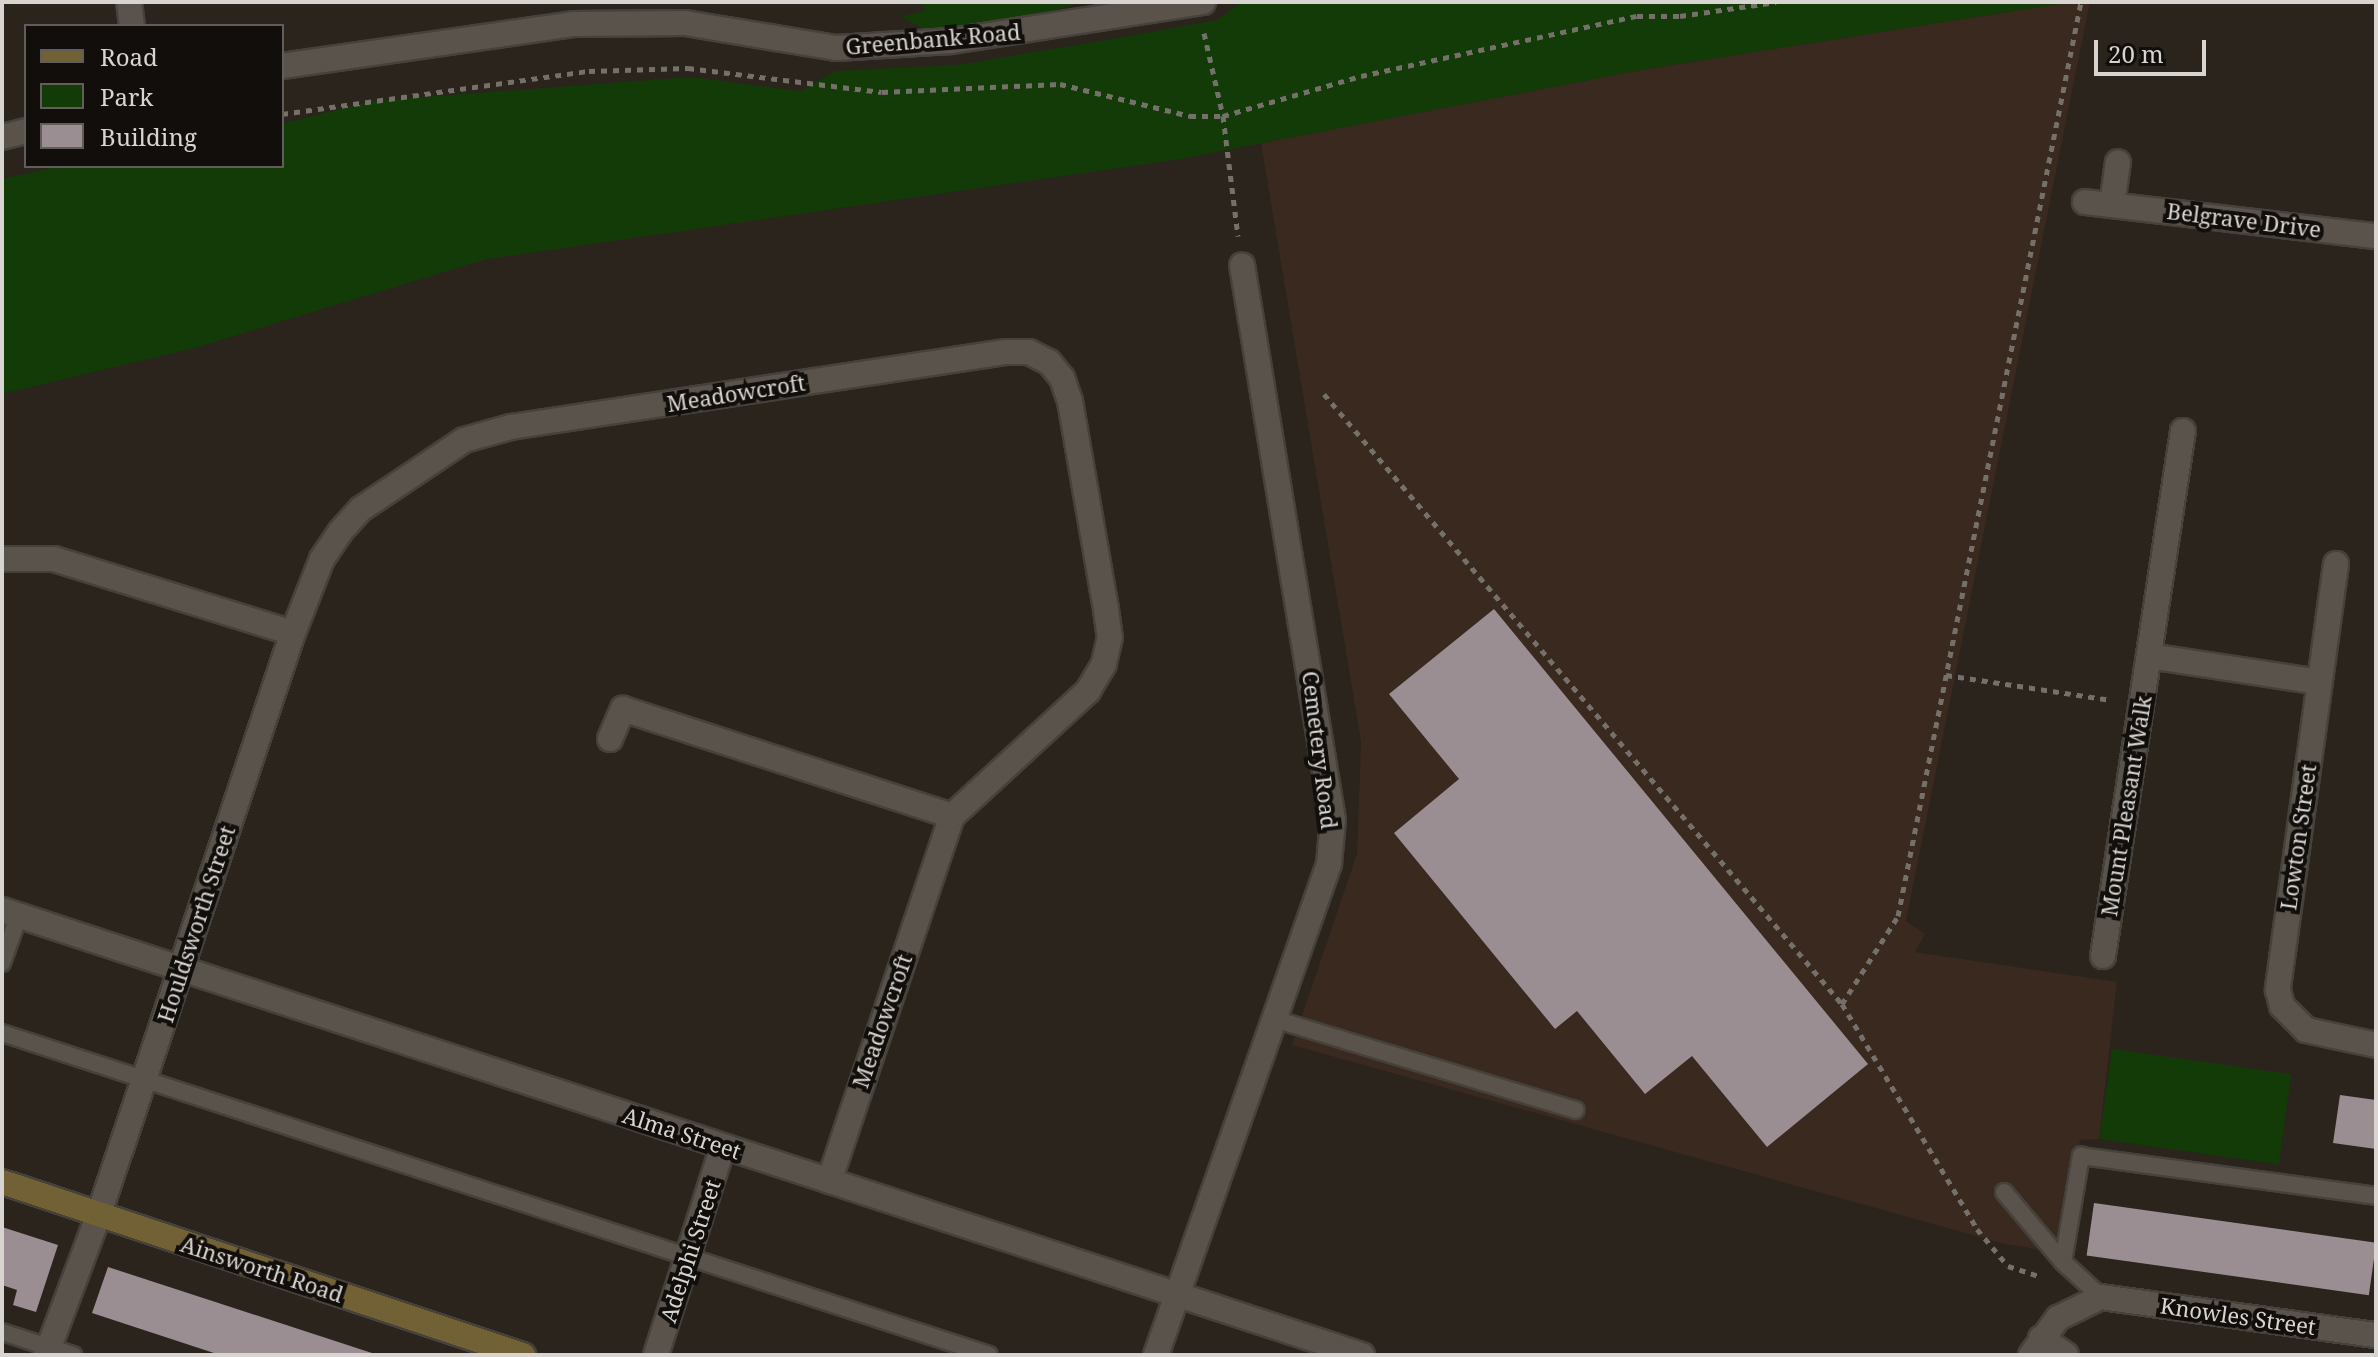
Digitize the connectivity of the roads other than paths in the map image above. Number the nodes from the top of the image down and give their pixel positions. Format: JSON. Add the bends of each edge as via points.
{"nodes":[{"id":1,"x":129,"y":2,"type":"edge"},
{"id":2,"x":1200,"y":3,"type":"edge"},
{"id":3,"x":132,"y":24,"type":"edge"},
{"id":4,"x":284,"y":66,"type":"edge"},
{"id":5,"x":24,"y":132,"type":"edge"},
{"id":6,"x":2,"y":137,"type":"edge"},
{"id":7,"x":2118,"y":162,"type":"dead end"},
{"id":8,"x":2085,"y":202,"type":"dead end"},
{"id":9,"x":2112,"y":205,"type":"junction"},
{"id":10,"x":2376,"y":236,"type":"edge"},
{"id":11,"x":1242,"y":265,"type":"road end"},
{"id":12,"x":2183,"y":431,"type":"dead end"},
{"id":13,"x":2,"y":559,"type":"edge"},
{"id":14,"x":2336,"y":564,"type":"dead end"},
{"id":15,"x":293,"y":633,"type":"junction"},
{"id":16,"x":2149,"y":656,"type":"junction"},
{"id":17,"x":2318,"y":682,"type":"junction"},
{"id":18,"x":610,"y":739,"type":"dead end"},
{"id":19,"x":952,"y":816,"type":"junction"},
{"id":20,"x":10,"y":912,"type":"edge"},
{"id":21,"x":2103,"y":956,"type":"dead end"},
{"id":22,"x":2,"y":963,"type":"edge"},
{"id":23,"x":181,"y":968,"type":"junction"},
{"id":24,"x":1274,"y":1019,"type":"junction"},
{"id":25,"x":2,"y":1033,"type":"edge"},
{"id":26,"x":2376,"y":1045,"type":"edge"},
{"id":27,"x":144,"y":1079,"type":"junction"},
{"id":28,"x":1576,"y":1110,"type":"dead end"},
{"id":29,"x":723,"y":1146,"type":"junction"},
{"id":30,"x":829,"y":1181,"type":"junction"},
{"id":31,"x":2,"y":1182,"type":"edge"},
{"id":32,"x":2004,"y":1192,"type":"dead end"},
{"id":33,"x":2376,"y":1196,"type":"edge"},
{"id":34,"x":99,"y":1214,"type":"junction"},
{"id":35,"x":688,"y":1256,"type":"junction"},
{"id":36,"x":2063,"y":1262,"type":"junction"},
{"id":37,"x":1177,"y":1294,"type":"junction"},
{"id":38,"x":2101,"y":1297,"type":"junction"},
{"id":39,"x":2,"y":1332,"type":"edge"},
{"id":40,"x":2376,"y":1335,"type":"edge"},
{"id":41,"x":2036,"y":1346,"type":"edge"},
{"id":42,"x":56,"y":1352,"type":"edge"},
{"id":43,"x":523,"y":1355,"type":"edge"},
{"id":44,"x":656,"y":1355,"type":"edge"},
{"id":45,"x":989,"y":1355,"type":"edge"},
{"id":46,"x":1156,"y":1355,"type":"edge"},
{"id":47,"x":1362,"y":1355,"type":"edge"},
{"id":48,"x":2066,"y":1355,"type":"edge"}],
"edges":[{"from":1,"to":3,"type":"street"},
{"from":2,"to":4,"type":"street","name":"Greenbank Road","via":[[951,41],[836,48],[685,23],[573,24]]},
{"from":5,"to":6,"type":"street"},
{"from":7,"to":9,"type":"street"},
{"from":8,"to":9,"type":"street","name":"Belgrave Drive"},
{"from":9,"to":10,"type":"street","name":"Belgrave Drive"},
{"from":11,"to":24,"type":"street","name":"Cemetery Road","via":[[1333,820],[1329,864]]},
{"from":12,"to":16,"type":"street","name":"Mount Pleasant Walk"},
{"from":13,"to":15,"type":"street","via":[[54,559],[79,565]]},
{"from":14,"to":17,"type":"street","name":"Lowton Street"},
{"from":15,"to":19,"type":"street","name":"Meadowcroft","via":[[322,559],[340,532],[361,509],[464,440],[511,427],[1029,352],[1049,362],[1070,401],[1110,637],[1104,664],[1088,691]]},
{"from":15,"to":23,"type":"street","name":"Houldsworth Street"},
{"from":16,"to":17,"type":"street"},
{"from":16,"to":21,"type":"street","name":"Mount Pleasant Walk"},
{"from":17,"to":26,"type":"street","name":"Lowton Street","via":[[2278,990],[2282,1006],[2306,1030]]},
{"from":18,"to":19,"type":"street","via":[[623,709]]},
{"from":19,"to":30,"type":"street","name":"Meadowcroft"},
{"from":20,"to":22,"type":"lane"},
{"from":20,"to":23,"type":"street","name":"Alma Street"},
{"from":23,"to":27,"type":"street","name":"Houldsworth Street"},
{"from":23,"to":29,"type":"street","name":"Alma Street"},
{"from":24,"to":28,"type":"lane"},
{"from":24,"to":37,"type":"street","name":"Cemetery Road"},
{"from":25,"to":27,"type":"lane"},
{"from":27,"to":34,"type":"street","name":"Houldsworth Street"},
{"from":27,"to":35,"type":"lane"},
{"from":29,"to":30,"type":"street","name":"Alma Street"},
{"from":29,"to":35,"type":"street","name":"Adelphi Street"},
{"from":30,"to":37,"type":"street","name":"Alma Street"},
{"from":31,"to":34,"type":"main road","name":"Ainsworth Road"},
{"from":32,"to":36,"type":"lane"},
{"from":33,"to":36,"type":"lane","via":[[2081,1156]]},
{"from":34,"to":42,"type":"street","name":"Houldsworth Street"},
{"from":34,"to":43,"type":"main road","name":"Ainsworth Road"},
{"from":35,"to":44,"type":"street","name":"Adelphi Street"},
{"from":35,"to":45,"type":"lane"},
{"from":36,"to":38,"type":"lane"},
{"from":37,"to":46,"type":"street","name":"Cemetery Road"},
{"from":37,"to":47,"type":"street","name":"Alma Street"},
{"from":38,"to":40,"type":"street","name":"Knowles Street"},
{"from":38,"to":41,"type":"street","via":[[2074,1306]]},
{"from":39,"to":42,"type":"lane"},
{"from":41,"to":48,"type":"street"}]}
